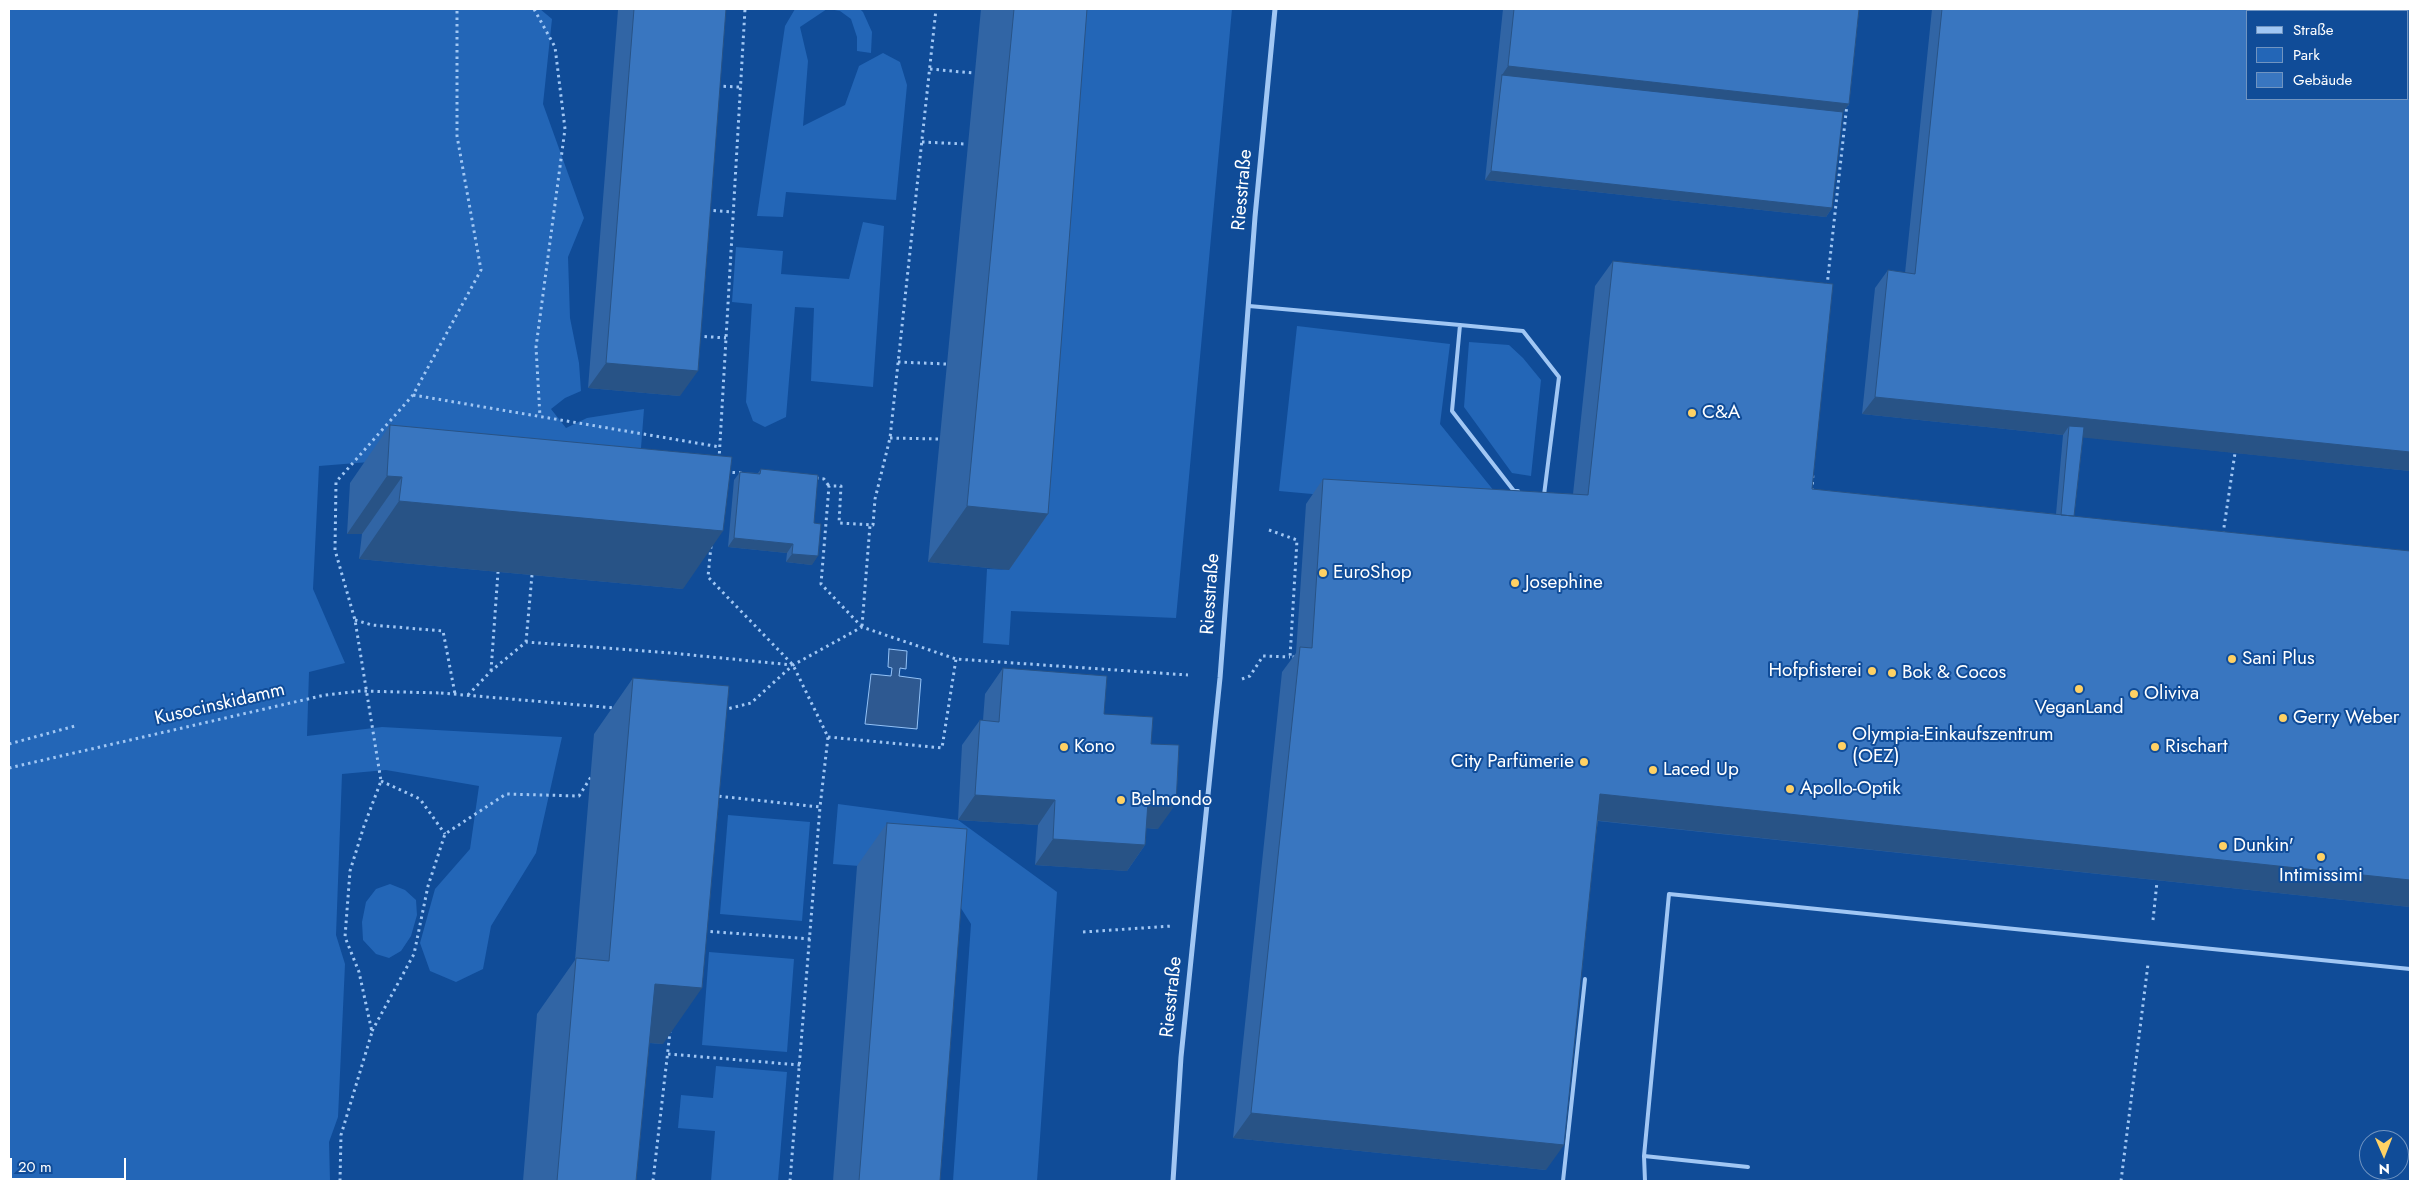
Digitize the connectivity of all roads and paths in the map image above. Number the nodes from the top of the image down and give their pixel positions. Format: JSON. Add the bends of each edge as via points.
{"nodes":[{"id":1,"x":457,"y":9,"type":"edge"},
{"id":2,"x":534,"y":9,"type":"edge"},
{"id":3,"x":745,"y":9,"type":"edge"},
{"id":4,"x":936,"y":9,"type":"edge"},
{"id":5,"x":1275,"y":9,"type":"edge"},
{"id":6,"x":930,"y":69,"type":"junction"},
{"id":7,"x":973,"y":73,"type":"dead end"},
{"id":8,"x":713,"y":85,"type":"edge"},
{"id":9,"x":739,"y":87,"type":"junction"},
{"id":10,"x":1848,"y":95,"type":"edge"},
{"id":11,"x":922,"y":142,"type":"junction"},
{"id":12,"x":965,"y":144,"type":"dead end"},
{"id":13,"x":704,"y":210,"type":"edge"},
{"id":14,"x":733,"y":212,"type":"junction"},
{"id":15,"x":1827,"y":288,"type":"edge"},
{"id":16,"x":1249,"y":306,"type":"junction"},
{"id":17,"x":1460,"y":325,"type":"junction"},
{"id":18,"x":693,"y":336,"type":"edge"},
{"id":19,"x":726,"y":338,"type":"junction"},
{"id":20,"x":898,"y":362,"type":"junction"},
{"id":21,"x":946,"y":364,"type":"dead end"},
{"id":22,"x":412,"y":395,"type":"junction"},
{"id":23,"x":540,"y":416,"type":"junction"},
{"id":24,"x":890,"y":438,"type":"junction"},
{"id":25,"x":939,"y":439,"type":"dead end"},
{"id":26,"x":720,"y":447,"type":"junction"},
{"id":27,"x":2235,"y":453,"type":"edge"},
{"id":28,"x":718,"y":463,"type":"edge"},
{"id":29,"x":1814,"y":466,"type":"edge"},
{"id":30,"x":718,"y":471,"type":"edge"},
{"id":31,"x":746,"y":473,"type":"edge"},
{"id":32,"x":814,"y":478,"type":"edge"},
{"id":33,"x":829,"y":486,"type":"junction"},
{"id":34,"x":1521,"y":492,"type":"edge"},
{"id":35,"x":1536,"y":494,"type":"edge"},
{"id":36,"x":1812,"y":496,"type":"edge"},
{"id":37,"x":870,"y":525,"type":"junction"},
{"id":38,"x":1269,"y":530,"type":"dead end"},
{"id":39,"x":2222,"y":536,"type":"edge"},
{"id":40,"x":712,"y":538,"type":"edge"},
{"id":41,"x":498,"y":572,"type":"dead end"},
{"id":42,"x":532,"y":575,"type":"edge"},
{"id":43,"x":354,"y":620,"type":"junction"},
{"id":44,"x":862,"y":627,"type":"junction"},
{"id":45,"x":526,"y":642,"type":"junction"},
{"id":46,"x":1290,"y":657,"type":"junction"},
{"id":47,"x":1295,"y":657,"type":"dead end"},
{"id":48,"x":956,"y":659,"type":"junction"},
{"id":49,"x":793,"y":665,"type":"junction"},
{"id":50,"x":1096,"y":668,"type":"junction"},
{"id":51,"x":490,"y":671,"type":"junction"},
{"id":52,"x":1188,"y":675,"type":"dead end"},
{"id":53,"x":1095,"y":678,"type":"edge"},
{"id":54,"x":1241,"y":679,"type":"dead end"},
{"id":55,"x":455,"y":694,"type":"junction"},
{"id":56,"x":468,"y":696,"type":"junction"},
{"id":57,"x":623,"y":708,"type":"dead end"},
{"id":58,"x":717,"y":710,"type":"edge"},
{"id":59,"x":75,"y":726,"type":"dead end"},
{"id":60,"x":828,"y":737,"type":"junction"},
{"id":61,"x":9,"y":744,"type":"edge"},
{"id":62,"x":9,"y":768,"type":"edge"},
{"id":63,"x":600,"y":780,"type":"dead end"},
{"id":64,"x":381,"y":781,"type":"junction"},
{"id":65,"x":579,"y":796,"type":"junction"},
{"id":66,"x":716,"y":796,"type":"edge"},
{"id":67,"x":589,"y":797,"type":"dead end"},
{"id":68,"x":820,"y":807,"type":"junction"},
{"id":69,"x":445,"y":834,"type":"junction"},
{"id":70,"x":2157,"y":882,"type":"dead end"},
{"id":71,"x":1195,"y":925,"type":"junction"},
{"id":72,"x":702,"y":930,"type":"edge"},
{"id":73,"x":1082,"y":932,"type":"dead end"},
{"id":74,"x":811,"y":939,"type":"junction"},
{"id":75,"x":2150,"y":943,"type":"junction"},
{"id":76,"x":2410,"y":970,"type":"edge"},
{"id":77,"x":1585,"y":979,"type":"edge"},
{"id":78,"x":671,"y":1025,"type":"edge"},
{"id":79,"x":372,"y":1032,"type":"junction"},
{"id":80,"x":668,"y":1054,"type":"junction"},
{"id":81,"x":800,"y":1065,"type":"junction"},
{"id":82,"x":1644,"y":1156,"type":"junction"},
{"id":83,"x":1748,"y":1167,"type":"dead end"},
{"id":84,"x":340,"y":1181,"type":"edge"},
{"id":85,"x":653,"y":1181,"type":"edge"},
{"id":86,"x":790,"y":1181,"type":"edge"},
{"id":87,"x":1173,"y":1181,"type":"edge"},
{"id":88,"x":1563,"y":1181,"type":"edge"},
{"id":89,"x":1645,"y":1181,"type":"edge"},
{"id":90,"x":2120,"y":1181,"type":"edge"}],
"edges":[{"from":1,"to":22,"type":"path","via":[[457,136],[480,270]]},
{"from":2,"to":23,"type":"path","via":[[555,47],[565,129],[536,347]]},
{"from":3,"to":9,"type":"path"},
{"from":4,"to":6,"type":"path"},
{"from":5,"to":16,"type":"street","name":"Riesstraße"},
{"from":6,"to":7,"type":"path"},
{"from":6,"to":11,"type":"path"},
{"from":8,"to":9,"type":"path"},
{"from":9,"to":14,"type":"path"},
{"from":10,"to":15,"type":"path"},
{"from":11,"to":12,"type":"path"},
{"from":11,"to":20,"type":"path"},
{"from":13,"to":14,"type":"path"},
{"from":14,"to":19,"type":"path"},
{"from":16,"to":17,"type":"lane"},
{"from":16,"to":71,"type":"street","name":"Riesstraße","via":[[1220,678]]},
{"from":17,"to":34,"type":"lane","via":[[1452,411],[1514,491]]},
{"from":17,"to":35,"type":"lane","via":[[1523,331],[1559,377],[1544,496]]},
{"from":18,"to":19,"type":"path"},
{"from":19,"to":26,"type":"path"},
{"from":20,"to":21,"type":"path"},
{"from":20,"to":24,"type":"path"},
{"from":22,"to":23,"type":"path"},
{"from":22,"to":43,"type":"path","via":[[336,482],[335,550]]},
{"from":23,"to":26,"type":"path"},
{"from":24,"to":25,"type":"path"},
{"from":24,"to":37,"type":"path","via":[[875,499],[873,525]]},
{"from":26,"to":28,"type":"path"},
{"from":27,"to":39,"type":"path"},
{"from":29,"to":36,"type":"path"},
{"from":30,"to":31,"type":"path"},
{"from":32,"to":33,"type":"path","via":[[824,479]]},
{"from":33,"to":37,"type":"path","via":[[841,486],[839,523]]},
{"from":33,"to":44,"type":"path","via":[[821,584]]},
{"from":37,"to":44,"type":"path"},
{"from":38,"to":46,"type":"path","via":[[1297,540]]},
{"from":40,"to":49,"type":"path","via":[[708,578]]},
{"from":41,"to":51,"type":"path"},
{"from":42,"to":45,"type":"path"},
{"from":43,"to":55,"type":"path","via":[[372,625],[443,631]]},
{"from":43,"to":64,"type":"path"},
{"from":44,"to":48,"type":"path"},
{"from":44,"to":49,"type":"path"},
{"from":45,"to":49,"type":"path"},
{"from":45,"to":51,"type":"path"},
{"from":46,"to":47,"type":"path"},
{"from":46,"to":54,"type":"path","via":[[1263,656],[1250,676]]},
{"from":48,"to":50,"type":"path"},
{"from":48,"to":60,"type":"path","via":[[942,748]]},
{"from":49,"to":58,"type":"path","via":[[751,703]]},
{"from":49,"to":60,"type":"path"},
{"from":50,"to":52,"type":"path"},
{"from":50,"to":53,"type":"path"},
{"from":51,"to":56,"type":"path"},
{"from":55,"to":56,"type":"path","name":"Kusocinskidamm"},
{"from":55,"to":62,"type":"path","name":"Kusocinskidamm","bridge":true,"via":[[360,691],[325,695]]},
{"from":56,"to":57,"type":"path","name":"Kusocinskidamm"},
{"from":59,"to":61,"type":"path"},
{"from":60,"to":68,"type":"path"},
{"from":63,"to":65,"type":"path","via":[[591,777]]},
{"from":64,"to":69,"type":"path","via":[[420,800]]},
{"from":64,"to":79,"type":"path","via":[[350,871],[345,937],[359,972]]},
{"from":65,"to":67,"type":"path"},
{"from":65,"to":69,"type":"path","via":[[506,794]]},
{"from":66,"to":68,"type":"path"},
{"from":68,"to":74,"type":"path"},
{"from":69,"to":79,"type":"path","via":[[428,886],[414,954]]},
{"from":70,"to":75,"type":"path"},
{"from":71,"to":73,"type":"path"},
{"from":71,"to":87,"type":"street","name":"Riesstraße","via":[[1181,1057]]},
{"from":72,"to":74,"type":"path"},
{"from":74,"to":81,"type":"path"},
{"from":75,"to":76,"type":"lane"},
{"from":75,"to":82,"type":"lane","via":[[1669,894]]},
{"from":75,"to":90,"type":"path"},
{"from":77,"to":88,"type":"lane"},
{"from":78,"to":80,"type":"path"},
{"from":79,"to":84,"type":"path","via":[[340,1135]]},
{"from":80,"to":81,"type":"path"},
{"from":80,"to":85,"type":"path"},
{"from":81,"to":86,"type":"path"},
{"from":82,"to":83,"type":"lane"},
{"from":82,"to":89,"type":"lane"}]}
